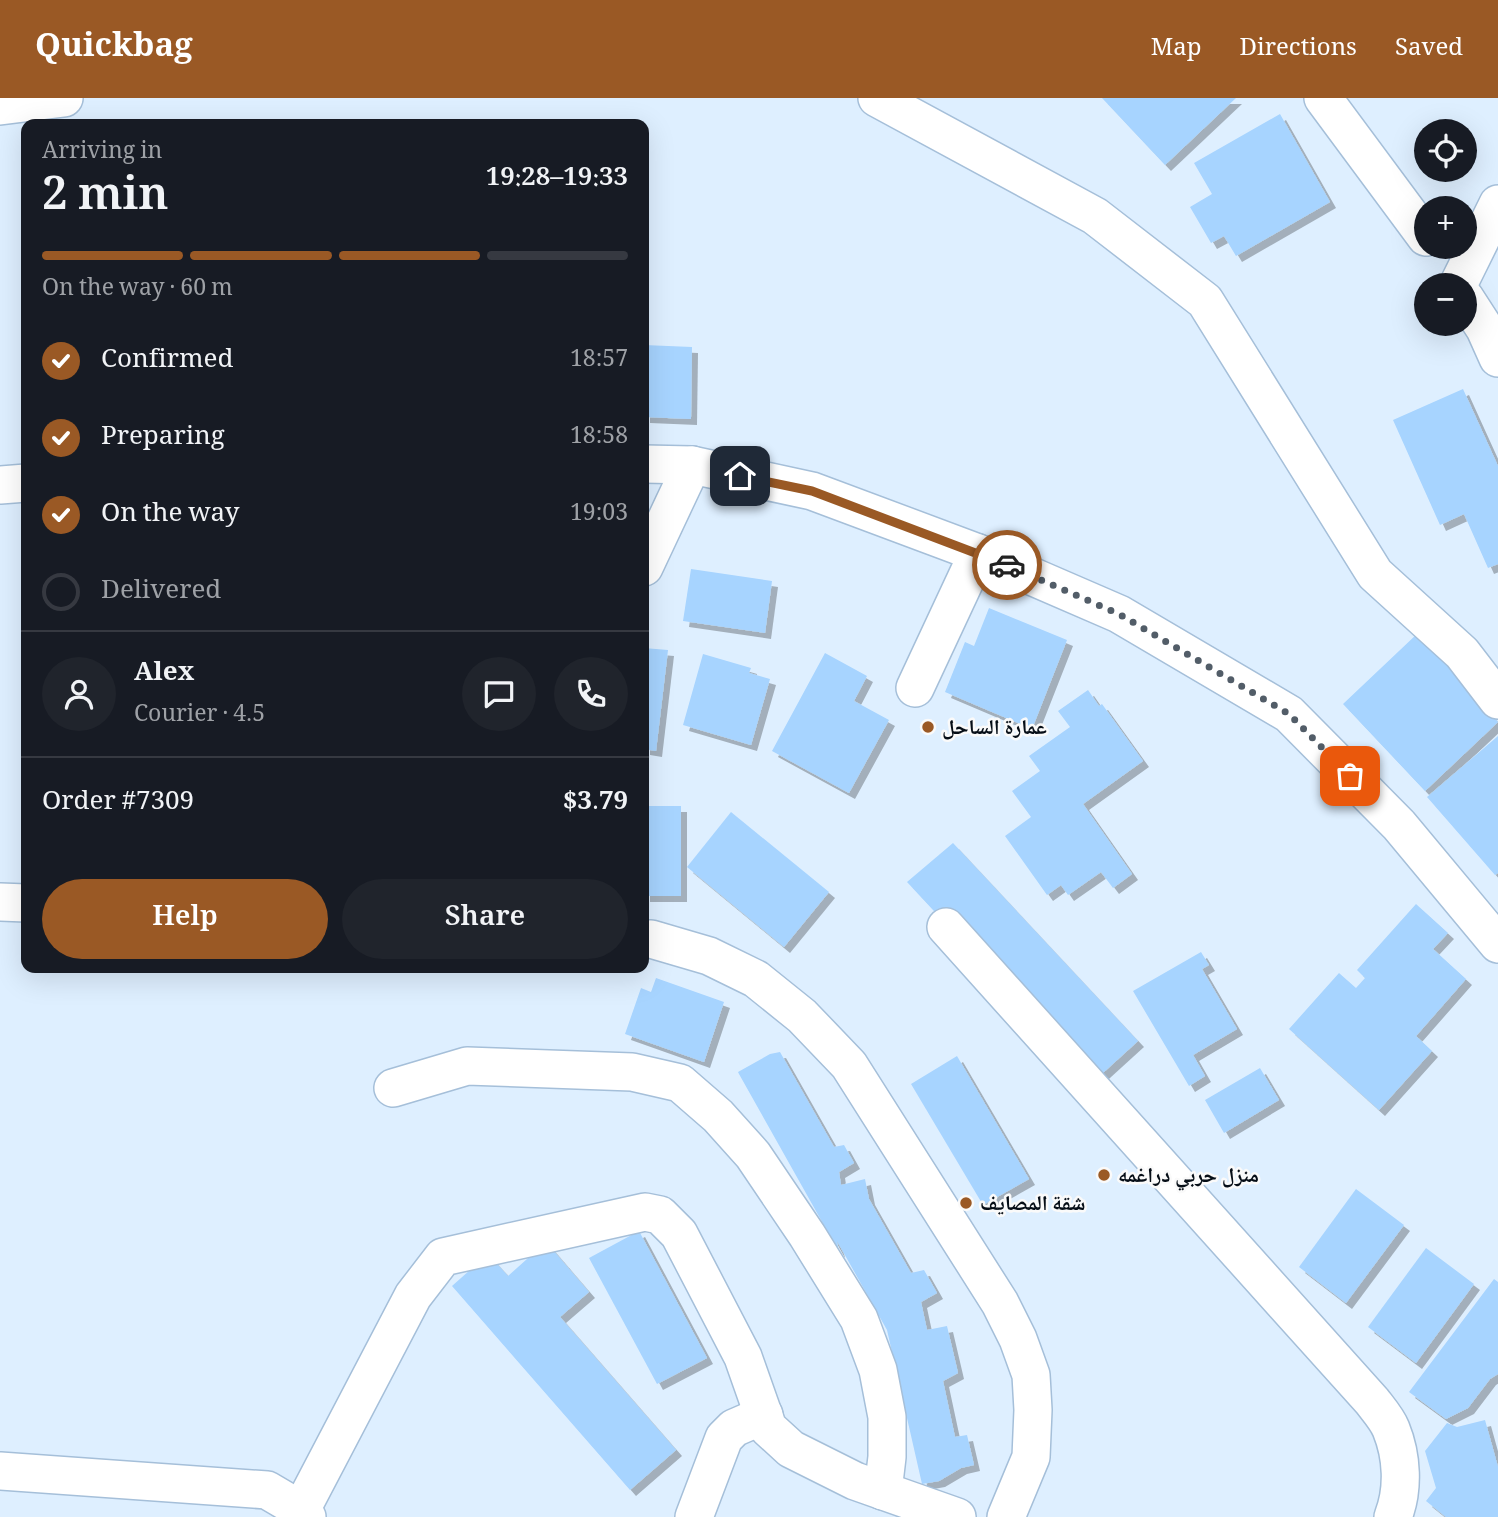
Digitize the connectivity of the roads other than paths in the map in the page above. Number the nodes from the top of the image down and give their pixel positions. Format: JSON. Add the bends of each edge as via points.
{"nodes":[{"id":1,"x":64,"y":98,"type":"edge"},
{"id":2,"x":877,"y":98,"type":"edge"},
{"id":3,"x":1323,"y":98,"type":"edge"},
{"id":4,"x":0,"y":106,"type":"edge"},
{"id":5,"x":1498,"y":204,"type":"edge"},
{"id":6,"x":1414,"y":221,"type":"edge"},
{"id":7,"x":1463,"y":273,"type":"edge"},
{"id":8,"x":1477,"y":317,"type":"edge"},
{"id":9,"x":1498,"y":358,"type":"edge"},
{"id":10,"x":649,"y":464,"type":"edge"},
{"id":11,"x":692,"y":465,"type":"junction"},
{"id":12,"x":21,"y":483,"type":"edge"},
{"id":13,"x":0,"y":485,"type":"edge"},
{"id":14,"x":978,"y":553,"type":"junction"},
{"id":15,"x":649,"y":556,"type":"edge"},
{"id":16,"x":915,"y":688,"type":"dead end"},
{"id":17,"x":1498,"y":700,"type":"edge"},
{"id":18,"x":0,"y":902,"type":"edge"},
{"id":19,"x":21,"y":903,"type":"edge"},
{"id":20,"x":946,"y":928,"type":"dead end"},
{"id":21,"x":649,"y":940,"type":"edge"},
{"id":22,"x":1498,"y":944,"type":"edge"},
{"id":23,"x":393,"y":1088,"type":"dead end"},
{"id":24,"x":764,"y":1415,"type":"junction"},
{"id":25,"x":0,"y":1471,"type":"edge"},
{"id":26,"x":883,"y":1491,"type":"junction"},
{"id":27,"x":304,"y":1514,"type":"edge"},
{"id":28,"x":694,"y":1517,"type":"edge"},
{"id":29,"x":957,"y":1517,"type":"edge"},
{"id":30,"x":1006,"y":1517,"type":"edge"},
{"id":31,"x":1393,"y":1517,"type":"edge"}],
"edges":[{"from":1,"to":4,"type":"street"},
{"from":2,"to":17,"type":"street","via":[[1095,216],[1205,301],[1376,574],[1462,653]]},
{"from":3,"to":6,"type":"street"},
{"from":5,"to":7,"type":"street"},
{"from":8,"to":9,"type":"street"},
{"from":10,"to":11,"type":"street"},
{"from":11,"to":14,"type":"street","via":[[812,491]]},
{"from":11,"to":15,"type":"street"},
{"from":12,"to":13,"type":"street"},
{"from":14,"to":16,"type":"street"},
{"from":14,"to":22,"type":"street","via":[[1119,614],[1289,714],[1399,825]]},
{"from":18,"to":19,"type":"street"},
{"from":20,"to":31,"type":"street","via":[[1372,1401],[1390,1426],[1398,1453],[1401,1481]]},
{"from":21,"to":30,"type":"street","via":[[709,956],[756,979],[802,1016],[849,1065],[1000,1303],[1031,1375],[1033,1410],[1031,1457]]},
{"from":23,"to":26,"type":"street","via":[[467,1066],[632,1072],[680,1083],[753,1155],[859,1319],[878,1370],[887,1418]]},
{"from":24,"to":26,"type":"street","via":[[768,1428],[791,1449]]},
{"from":24,"to":27,"type":"street","via":[[743,1357],[679,1234],[660,1215],[645,1212],[443,1257],[413,1296]]},
{"from":24,"to":28,"type":"street","via":[[724,1438]]},
{"from":25,"to":27,"type":"street","via":[[267,1490]]},
{"from":26,"to":29,"type":"street"}]}
